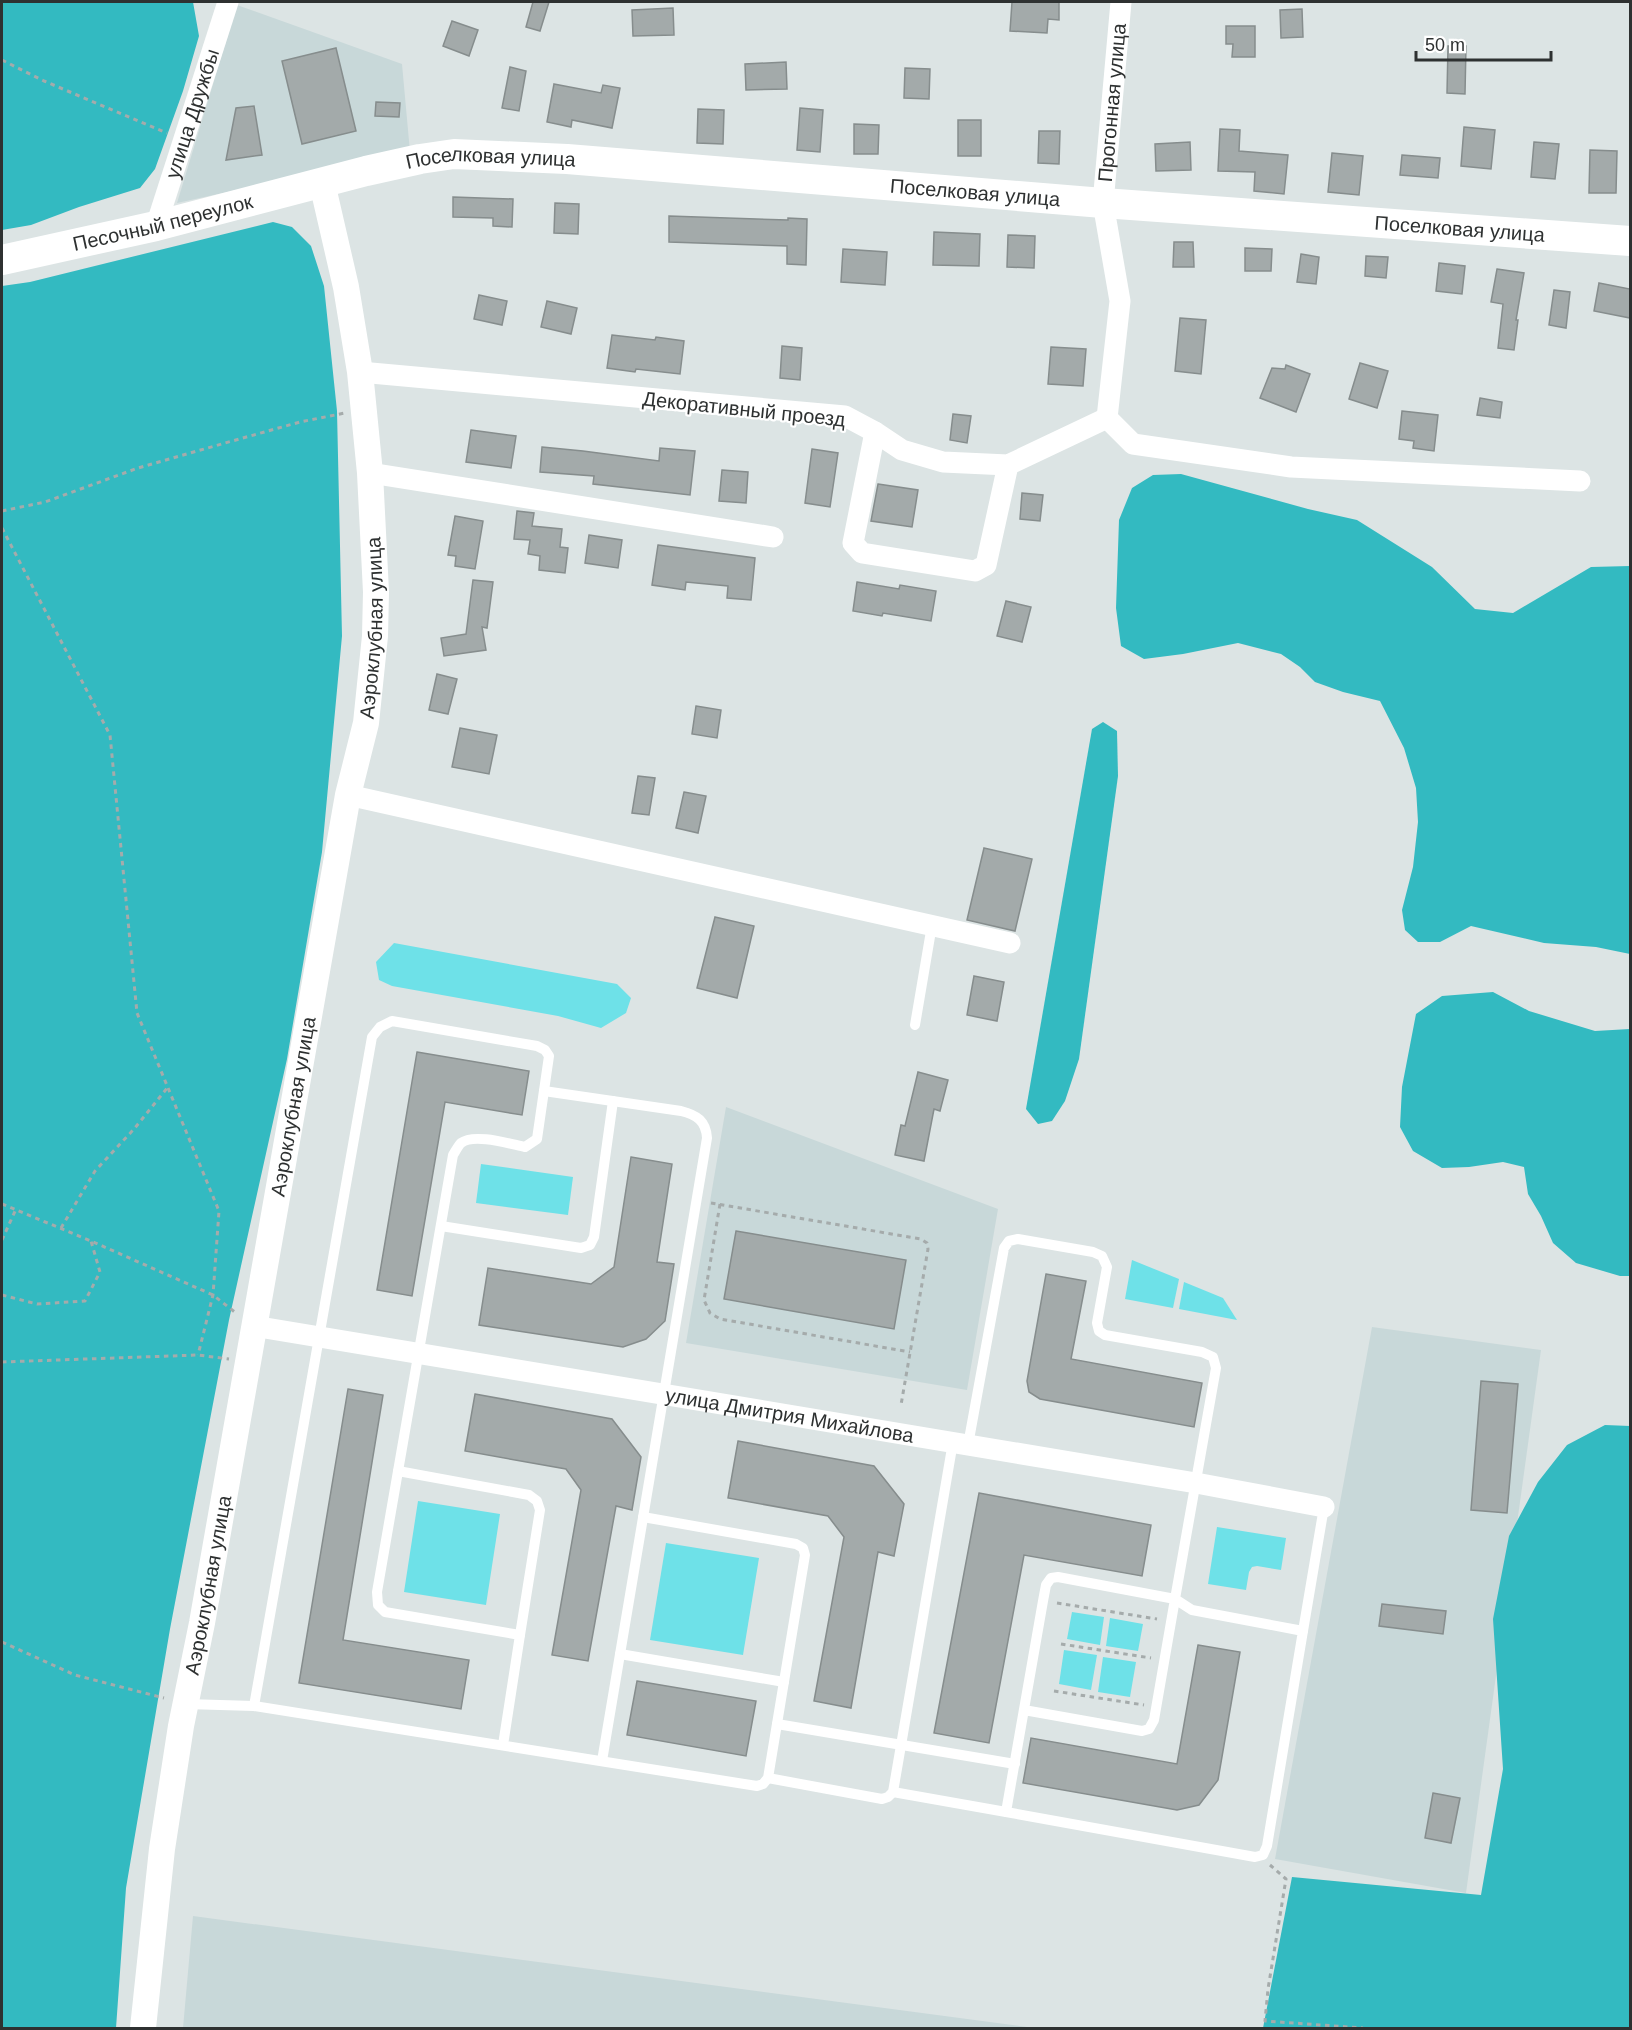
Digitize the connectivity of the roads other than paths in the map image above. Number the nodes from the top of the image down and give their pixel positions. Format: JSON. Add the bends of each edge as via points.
{"nodes":[{"id":1,"x":228,"y":2,"type":"edge"},
{"id":2,"x":1121,"y":2,"type":"edge"},
{"id":3,"x":322,"y":183,"type":"junction"},
{"id":4,"x":1103,"y":203,"type":"junction"},
{"id":5,"x":156,"y":226,"type":"junction"},
{"id":6,"x":1630,"y":242,"type":"edge"},
{"id":7,"x":2,"y":260,"type":"edge"},
{"id":8,"x":360,"y":372,"type":"junction"},
{"id":9,"x":1107,"y":418,"type":"junction"},
{"id":10,"x":875,"y":432,"type":"junction"},
{"id":11,"x":1008,"y":465,"type":"junction"},
{"id":12,"x":370,"y":473,"type":"junction"},
{"id":13,"x":1580,"y":482,"type":"dead end"},
{"id":14,"x":773,"y":537,"type":"dead end"},
{"id":15,"x":348,"y":795,"type":"junction"},
{"id":16,"x":932,"y":926,"type":"junction"},
{"id":17,"x":1010,"y":943,"type":"dead end"},
{"id":18,"x":915,"y":1025,"type":"dead end"},
{"id":19,"x":544,"y":1091,"type":"junction"},
{"id":20,"x":613,"y":1101,"type":"junction"},
{"id":21,"x":441,"y":1226,"type":"junction"},
{"id":22,"x":254,"y":1326,"type":"junction"},
{"id":23,"x":319,"y":1337,"type":"junction"},
{"id":24,"x":419,"y":1354,"type":"junction"},
{"id":25,"x":664,"y":1394,"type":"junction"},
{"id":26,"x":961,"y":1444,"type":"junction"},
{"id":27,"x":398,"y":1471,"type":"junction"},
{"id":28,"x":1196,"y":1483,"type":"junction"},
{"id":29,"x":1324,"y":1507,"type":"joint"},
{"id":30,"x":643,"y":1517,"type":"junction"},
{"id":31,"x":1175,"y":1599,"type":"junction"},
{"id":32,"x":1303,"y":1631,"type":"junction"},
{"id":33,"x":520,"y":1635,"type":"junction"},
{"id":34,"x":620,"y":1654,"type":"junction"},
{"id":35,"x":784,"y":1682,"type":"junction"},
{"id":36,"x":186,"y":1704,"type":"junction"},
{"id":37,"x":254,"y":1706,"type":"junction"},
{"id":38,"x":1024,"y":1710,"type":"junction"},
{"id":39,"x":777,"y":1724,"type":"junction"},
{"id":40,"x":503,"y":1745,"type":"junction"},
{"id":41,"x":901,"y":1745,"type":"junction"},
{"id":42,"x":602,"y":1761,"type":"junction"},
{"id":43,"x":1015,"y":1764,"type":"junction"},
{"id":44,"x":768,"y":1778,"type":"junction"},
{"id":45,"x":893,"y":1792,"type":"junction"},
{"id":46,"x":1006,"y":1812,"type":"junction"},
{"id":47,"x":143,"y":2028,"type":"edge"}],
"edges":[{"from":1,"to":5,"type":"street","name":"улица Дружбы"},
{"from":2,"to":4,"type":"street","name":"Прогонная улица"},
{"from":3,"to":4,"type":"main road","name":"Поселковая улица","via":[[420,159],[454,154],[497,155]]},
{"from":3,"to":5,"type":"main road","name":"Песочный переулок"},
{"from":3,"to":8,"type":"street","name":"Аэроклубная улица","via":[[346,287]]},
{"from":4,"to":6,"type":"main road","name":"Поселковая улица"},
{"from":4,"to":9,"type":"street","name":"Прогонная улица","via":[[1120,301]]},
{"from":5,"to":7,"type":"main road","name":"Песочный переулок"},
{"from":8,"to":10,"type":"street","name":"Декоративный проезд","via":[[845,416]]},
{"from":8,"to":12,"type":"street","name":"Аэроклубная улица"},
{"from":9,"to":11,"type":"street","name":"Декоративный проезд"},
{"from":9,"to":13,"type":"street","via":[[1133,444],[1291,467]]},
{"from":10,"to":11,"type":"street","name":"Декоративный проезд","via":[[902,450],[944,462]]},
{"from":10,"to":11,"type":"street","via":[[853,543],[862,552],[975,570],[986,565]]},
{"from":12,"to":14,"type":"street"},
{"from":12,"to":15,"type":"street","name":"Аэроклубная улица","via":[[375,636],[366,723]]},
{"from":15,"to":16,"type":"street"},
{"from":15,"to":22,"type":"street","name":"Аэроклубная улица"},
{"from":16,"to":17,"type":"street"},
{"from":16,"to":18,"type":"lane"},
{"from":19,"to":20,"type":"lane"},
{"from":19,"to":21,"type":"lane","via":[[537,1138],[525,1147],[480,1138],[462,1142],[453,1155]]},
{"from":19,"to":23,"type":"lane","via":[[549,1056],[537,1046],[392,1021],[380,1027],[372,1037]]},
{"from":20,"to":21,"type":"lane","via":[[590,1245],[581,1248]]},
{"from":20,"to":25,"type":"lane","via":[[681,1111],[699,1117],[707,1131]]},
{"from":21,"to":24,"type":"lane"},
{"from":22,"to":23,"type":"street","name":"улица Дмитрия Михайлова"},
{"from":22,"to":36,"type":"street","name":"Аэроклубная улица"},
{"from":23,"to":24,"type":"street","name":"улица Дмитрия Михайлова"},
{"from":23,"to":37,"type":"lane"},
{"from":24,"to":25,"type":"street","name":"улица Дмитрия Михайлова"},
{"from":24,"to":27,"type":"lane"},
{"from":25,"to":26,"type":"street","name":"улица Дмитрия Михайлова"},
{"from":25,"to":30,"type":"lane"},
{"from":26,"to":28,"type":"street","name":"улица Дмитрия Михайлова"},
{"from":26,"to":28,"type":"lane","via":[[1004,1248],[1009,1241],[1018,1239],[1102,1256],[1107,1267],[1096,1323],[1105,1335],[1213,1357],[1216,1368]]},
{"from":26,"to":41,"type":"lane"},
{"from":27,"to":33,"type":"lane","via":[[529,1495],[537,1501],[540,1510]]},
{"from":27,"to":33,"type":"lane","via":[[378,1605],[385,1612]]},
{"from":28,"to":29,"type":"street","name":"улица Дмитрия Михайлова"},
{"from":28,"to":31,"type":"lane"},
{"from":29,"to":32,"type":"lane"},
{"from":30,"to":34,"type":"lane"},
{"from":30,"to":35,"type":"lane","via":[[803,1548]]},
{"from":31,"to":32,"type":"lane","via":[[1192,1610]]},
{"from":31,"to":38,"type":"lane","via":[[1154,1720],[1149,1729],[1142,1731]]},
{"from":31,"to":38,"type":"lane","via":[[1050,1578]]},
{"from":32,"to":46,"type":"lane","via":[[1263,1855],[1255,1857]]},
{"from":33,"to":40,"type":"lane"},
{"from":34,"to":35,"type":"lane"},
{"from":34,"to":42,"type":"lane"},
{"from":35,"to":39,"type":"lane"},
{"from":36,"to":37,"type":"lane"},
{"from":36,"to":47,"type":"street","name":"Аэроклубная улица","via":[[162,1849]]},
{"from":37,"to":40,"type":"lane"},
{"from":38,"to":43,"type":"lane"},
{"from":39,"to":41,"type":"lane"},
{"from":39,"to":44,"type":"lane"},
{"from":40,"to":42,"type":"lane"},
{"from":41,"to":43,"type":"lane"},
{"from":41,"to":45,"type":"lane"},
{"from":42,"to":44,"type":"lane","via":[[757,1785]]},
{"from":43,"to":46,"type":"lane"},
{"from":44,"to":45,"type":"lane","via":[[882,1799]]},
{"from":45,"to":46,"type":"lane"}]}
